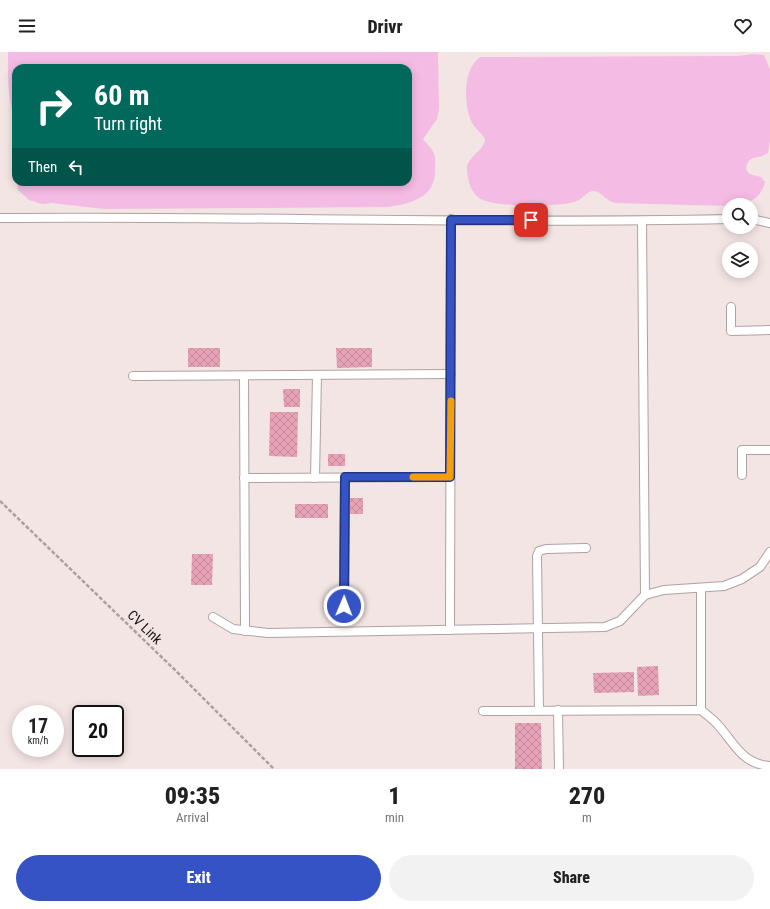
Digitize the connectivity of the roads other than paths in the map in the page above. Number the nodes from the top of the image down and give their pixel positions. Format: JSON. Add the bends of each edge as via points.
{"nodes":[{"id":1,"x":0,"y":218,"type":"edge"},
{"id":2,"x":722,"y":219,"type":"edge"},
{"id":3,"x":451,"y":220,"type":"junction"},
{"id":4,"x":758,"y":220,"type":"edge"},
{"id":5,"x":642,"y":221,"type":"junction"},
{"id":6,"x":770,"y":223,"type":"edge"},
{"id":7,"x":731,"y":307,"type":"dead end"},
{"id":8,"x":770,"y":330,"type":"edge"},
{"id":9,"x":451,"y":374,"type":"junction"},
{"id":10,"x":317,"y":375,"type":"junction"},
{"id":11,"x":133,"y":376,"type":"dead end"},
{"id":12,"x":244,"y":376,"type":"junction"},
{"id":13,"x":770,"y":450,"type":"edge"},
{"id":14,"x":742,"y":475,"type":"dead end"},
{"id":15,"x":345,"y":477,"type":"junction"},
{"id":16,"x":450,"y":477,"type":"junction"},
{"id":17,"x":244,"y":478,"type":"junction"},
{"id":18,"x":315,"y":478,"type":"junction"},
{"id":19,"x":586,"y":548,"type":"dead end"},
{"id":20,"x":770,"y":552,"type":"edge"},
{"id":21,"x":702,"y":588,"type":"junction"},
{"id":22,"x":645,"y":595,"type":"junction"},
{"id":23,"x":344,"y":606,"type":"dead end"},
{"id":24,"x":213,"y":617,"type":"dead end"},
{"id":25,"x":538,"y":629,"type":"junction"},
{"id":26,"x":450,"y":630,"type":"junction"},
{"id":27,"x":245,"y":631,"type":"junction"},
{"id":28,"x":539,"y":710,"type":"junction"},
{"id":29,"x":558,"y":710,"type":"junction"},
{"id":30,"x":702,"y":710,"type":"junction"},
{"id":31,"x":483,"y":711,"type":"dead end"},
{"id":32,"x":770,"y":766,"type":"edge"},
{"id":33,"x":559,"y":769,"type":"edge"}],
"edges":[{"from":1,"to":3,"type":"lane"},
{"from":2,"to":5,"type":"lane"},
{"from":3,"to":5,"type":"lane"},
{"from":3,"to":9,"type":"lane"},
{"from":4,"to":6,"type":"lane"},
{"from":5,"to":22,"type":"lane"},
{"from":7,"to":8,"type":"lane","via":[[731,331]]},
{"from":9,"to":10,"type":"lane"},
{"from":9,"to":16,"type":"lane"},
{"from":10,"to":12,"type":"lane"},
{"from":10,"to":18,"type":"lane"},
{"from":11,"to":12,"type":"lane"},
{"from":12,"to":17,"type":"lane"},
{"from":13,"to":14,"type":"lane","via":[[742,450]]},
{"from":15,"to":16,"type":"lane"},
{"from":15,"to":18,"type":"lane"},
{"from":15,"to":23,"type":"lane"},
{"from":16,"to":26,"type":"lane"},
{"from":17,"to":18,"type":"lane"},
{"from":17,"to":27,"type":"lane"},
{"from":19,"to":25,"type":"lane","via":[[539,551]]},
{"from":20,"to":21,"type":"lane","via":[[760,567],[742,579],[724,586]]},
{"from":21,"to":22,"type":"lane","via":[[664,590]]},
{"from":21,"to":30,"type":"lane"},
{"from":22,"to":25,"type":"lane","via":[[620,620],[606,627]]},
{"from":24,"to":27,"type":"lane","via":[[233,629]]},
{"from":25,"to":26,"type":"lane"},
{"from":25,"to":28,"type":"lane"},
{"from":26,"to":27,"type":"lane","via":[[268,633]]},
{"from":28,"to":29,"type":"lane"},
{"from":28,"to":31,"type":"lane"},
{"from":29,"to":30,"type":"lane"},
{"from":29,"to":33,"type":"lane"},
{"from":30,"to":32,"type":"lane","via":[[718,724],[743,756],[756,764]]}]}
